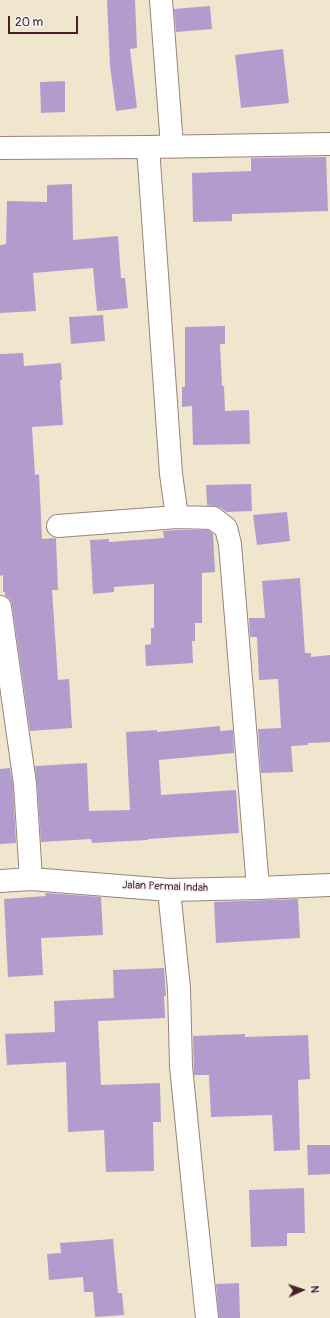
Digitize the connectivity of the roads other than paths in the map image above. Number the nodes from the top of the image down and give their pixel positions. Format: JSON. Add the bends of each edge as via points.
{"nodes":[{"id":1,"x":161,"y":0,"type":"edge"},
{"id":2,"x":330,"y":144,"type":"edge"},
{"id":3,"x":172,"y":146,"type":"junction"},
{"id":4,"x":148,"y":147,"type":"junction"},
{"id":5,"x":0,"y":148,"type":"edge"},
{"id":6,"x":177,"y":517,"type":"junction"},
{"id":7,"x":58,"y":526,"type":"dead end"},
{"id":8,"x":0,"y":607,"type":"edge"},
{"id":9,"x":31,"y":879,"type":"junction"},
{"id":10,"x":0,"y":881,"type":"edge"},
{"id":11,"x":330,"y":885,"type":"edge"},
{"id":12,"x":258,"y":888,"type":"junction"},
{"id":13,"x":169,"y":890,"type":"junction"},
{"id":14,"x":207,"y":1318,"type":"edge"}],
"edges":[{"from":1,"to":3,"type":"street"},
{"from":2,"to":3,"type":"street"},
{"from":3,"to":4,"type":"street"},
{"from":4,"to":5,"type":"street"},
{"from":4,"to":6,"type":"street","via":[[171,474]]},
{"from":6,"to":7,"type":"street"},
{"from":6,"to":12,"type":"street","via":[[213,518],[226,528],[230,544]]},
{"from":8,"to":9,"type":"street","via":[[25,784]]},
{"from":9,"to":10,"type":"street","name":"Jalan Permai Indah"},
{"from":9,"to":13,"type":"street","name":"Jalan Permai Indah"},
{"from":11,"to":12,"type":"street","name":"Jalan Permai Indah"},
{"from":12,"to":13,"type":"street","name":"Jalan Permai Indah"},
{"from":13,"to":14,"type":"street","via":[[179,988],[181,1066]]}]}
